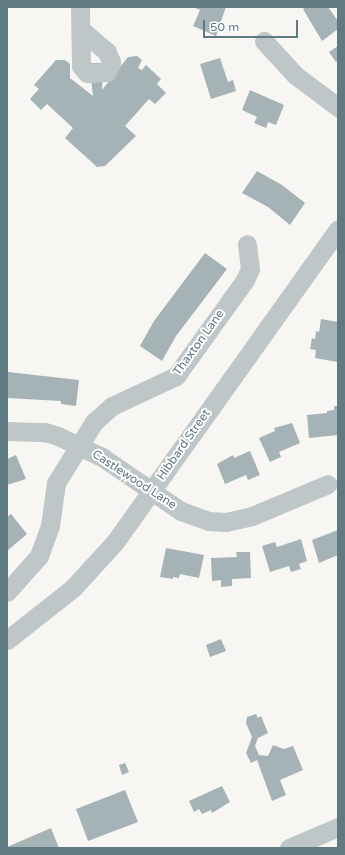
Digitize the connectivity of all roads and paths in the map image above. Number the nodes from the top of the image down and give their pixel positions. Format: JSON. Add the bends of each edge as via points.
{"nodes":[{"id":1,"x":80,"y":7,"type":"edge"},
{"id":2,"x":82,"y":30,"type":"dead end"},
{"id":3,"x":264,"y":41,"type":"dead end"},
{"id":4,"x":338,"y":107,"type":"edge"},
{"id":5,"x":338,"y":229,"type":"edge"},
{"id":6,"x":247,"y":244,"type":"dead end"},
{"id":7,"x":7,"y":431,"type":"edge"},
{"id":8,"x":78,"y":445,"type":"junction"},
{"id":9,"x":328,"y":484,"type":"dead end"},
{"id":10,"x":152,"y":491,"type":"junction"},
{"id":11,"x":7,"y":592,"type":"edge"},
{"id":12,"x":7,"y":640,"type":"edge"},
{"id":13,"x":338,"y":827,"type":"edge"},
{"id":14,"x":289,"y":848,"type":"edge"}],
"edges":[{"from":1,"to":2,"type":"street"},
{"from":3,"to":4,"type":"street","via":[[295,75]]},
{"from":5,"to":10,"type":"street","name":"Hibbard Street"},
{"from":6,"to":8,"type":"street","name":"Thaxton Lane","via":[[250,269],[245,280],[176,376],[104,410]]},
{"from":7,"to":8,"type":"street","name":"Castlewood Lane","via":[[45,432]]},
{"from":8,"to":10,"type":"street","name":"Castlewood Lane","via":[[102,457]]},
{"from":8,"to":11,"type":"street","name":"Thaxton Lane","via":[[56,483],[50,526],[39,556]]},
{"from":9,"to":10,"type":"street","name":"Castlewood Lane","via":[[252,516],[226,522],[193,517]]},
{"from":10,"to":12,"type":"street","name":"Hibbard Street","via":[[114,542],[73,588]]},
{"from":13,"to":14,"type":"street"}]}
